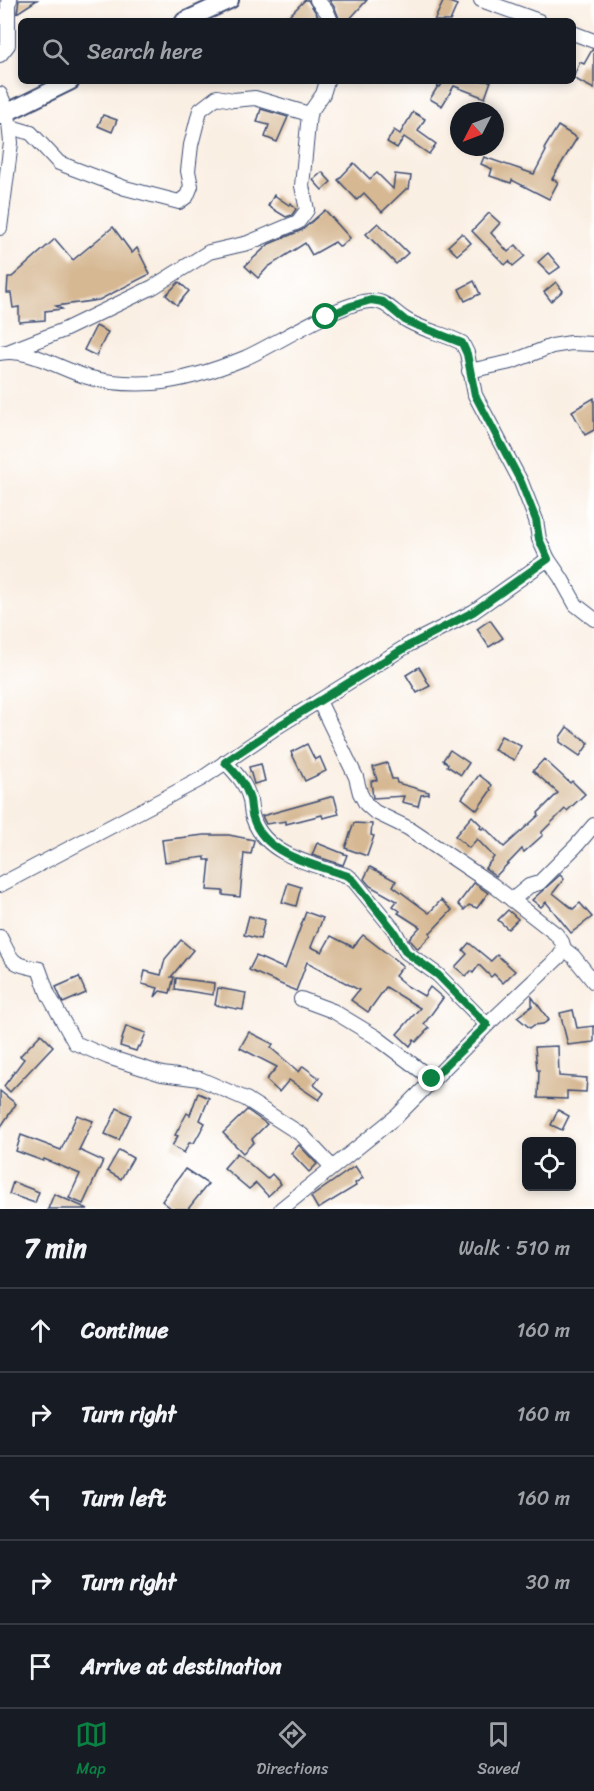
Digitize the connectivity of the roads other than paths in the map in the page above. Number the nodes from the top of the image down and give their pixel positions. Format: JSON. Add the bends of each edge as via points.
{"nodes":[{"id":1,"x":10,"y":0,"type":"edge"},
{"id":2,"x":230,"y":0,"type":"edge"},
{"id":3,"x":317,"y":0,"type":"edge"},
{"id":4,"x":481,"y":0,"type":"edge"},
{"id":5,"x":191,"y":18,"type":"edge"},
{"id":6,"x":330,"y":18,"type":"edge"},
{"id":7,"x":531,"y":18,"type":"edge"},
{"id":8,"x":576,"y":34,"type":"edge"},
{"id":9,"x":594,"y":41,"type":"edge"},
{"id":10,"x":0,"y":55,"type":"edge"},
{"id":11,"x":66,"y":84,"type":"edge"},
{"id":12,"x":326,"y":84,"type":"edge"},
{"id":13,"x":0,"y":94,"type":"edge"},
{"id":14,"x":309,"y":114,"type":"junction"},
{"id":15,"x":6,"y":118,"type":"edge"},
{"id":16,"x":0,"y":228,"type":"edge"},
{"id":17,"x":594,"y":344,"type":"edge"},
{"id":18,"x":5,"y":352,"type":"edge"},
{"id":19,"x":469,"y":371,"type":"junction"},
{"id":20,"x":548,"y":559,"type":"junction"},
{"id":21,"x":594,"y":619,"type":"edge"},
{"id":22,"x":319,"y":701,"type":"junction"},
{"id":23,"x":225,"y":762,"type":"junction"},
{"id":24,"x":594,"y":825,"type":"edge"},
{"id":25,"x":0,"y":885,"type":"edge"},
{"id":26,"x":513,"y":900,"type":"junction"},
{"id":27,"x":0,"y":937,"type":"edge"},
{"id":28,"x":564,"y":950,"type":"junction"},
{"id":29,"x":594,"y":982,"type":"edge"},
{"id":30,"x":301,"y":999,"type":"dead end"},
{"id":31,"x":487,"y":1025,"type":"junction"},
{"id":32,"x":432,"y":1079,"type":"junction"},
{"id":33,"x":333,"y":1167,"type":"junction"},
{"id":34,"x":281,"y":1209,"type":"edge"}],
"edges":[{"from":1,"to":10,"type":"street","via":[[8,45]]},
{"from":2,"to":5,"type":"street"},
{"from":3,"to":6,"type":"street"},
{"from":4,"to":7,"type":"street"},
{"from":8,"to":9,"type":"street"},
{"from":11,"to":15,"type":"street"},
{"from":12,"to":14,"type":"street"},
{"from":13,"to":15,"type":"street"},
{"from":14,"to":15,"type":"street","via":[[255,98],[217,97],[200,110],[191,145],[191,186],[179,202],[125,188],[59,163],[31,133]]},
{"from":14,"to":18,"type":"street","via":[[302,186],[307,210],[298,222],[248,243],[209,252],[144,292],[64,330]]},
{"from":15,"to":16,"type":"street","via":[[11,143]]},
{"from":17,"to":19,"type":"street","via":[[552,346],[511,362]]},
{"from":18,"to":19,"type":"street","via":[[40,359],[91,379],[127,384],[174,381],[246,357],[326,317],[371,300],[383,302],[406,321],[462,343]]},
{"from":19,"to":20,"type":"street","via":[[475,395],[521,482]]},
{"from":20,"to":21,"type":"street","via":[[576,605]]},
{"from":20,"to":22,"type":"street","via":[[473,612]]},
{"from":22,"to":23,"type":"street"},
{"from":22,"to":26,"type":"street","via":[[366,804]]},
{"from":23,"to":25,"type":"street","via":[[176,793]]},
{"from":23,"to":31,"type":"street","via":[[247,789],[252,817],[270,843],[290,856],[354,881],[406,952],[438,975]]},
{"from":24,"to":26,"type":"street","via":[[539,883],[528,886]]},
{"from":26,"to":28,"type":"street","via":[[556,934]]},
{"from":27,"to":33,"type":"street","via":[[13,962],[39,969],[75,1043],[162,1074],[200,1079],[246,1099],[302,1136]]},
{"from":28,"to":29,"type":"street"},
{"from":28,"to":31,"type":"street"},
{"from":30,"to":32,"type":"street","via":[[333,1011],[376,1037]]},
{"from":31,"to":32,"type":"street"},
{"from":32,"to":33,"type":"street","via":[[398,1115]]},
{"from":33,"to":34,"type":"street"}]}
